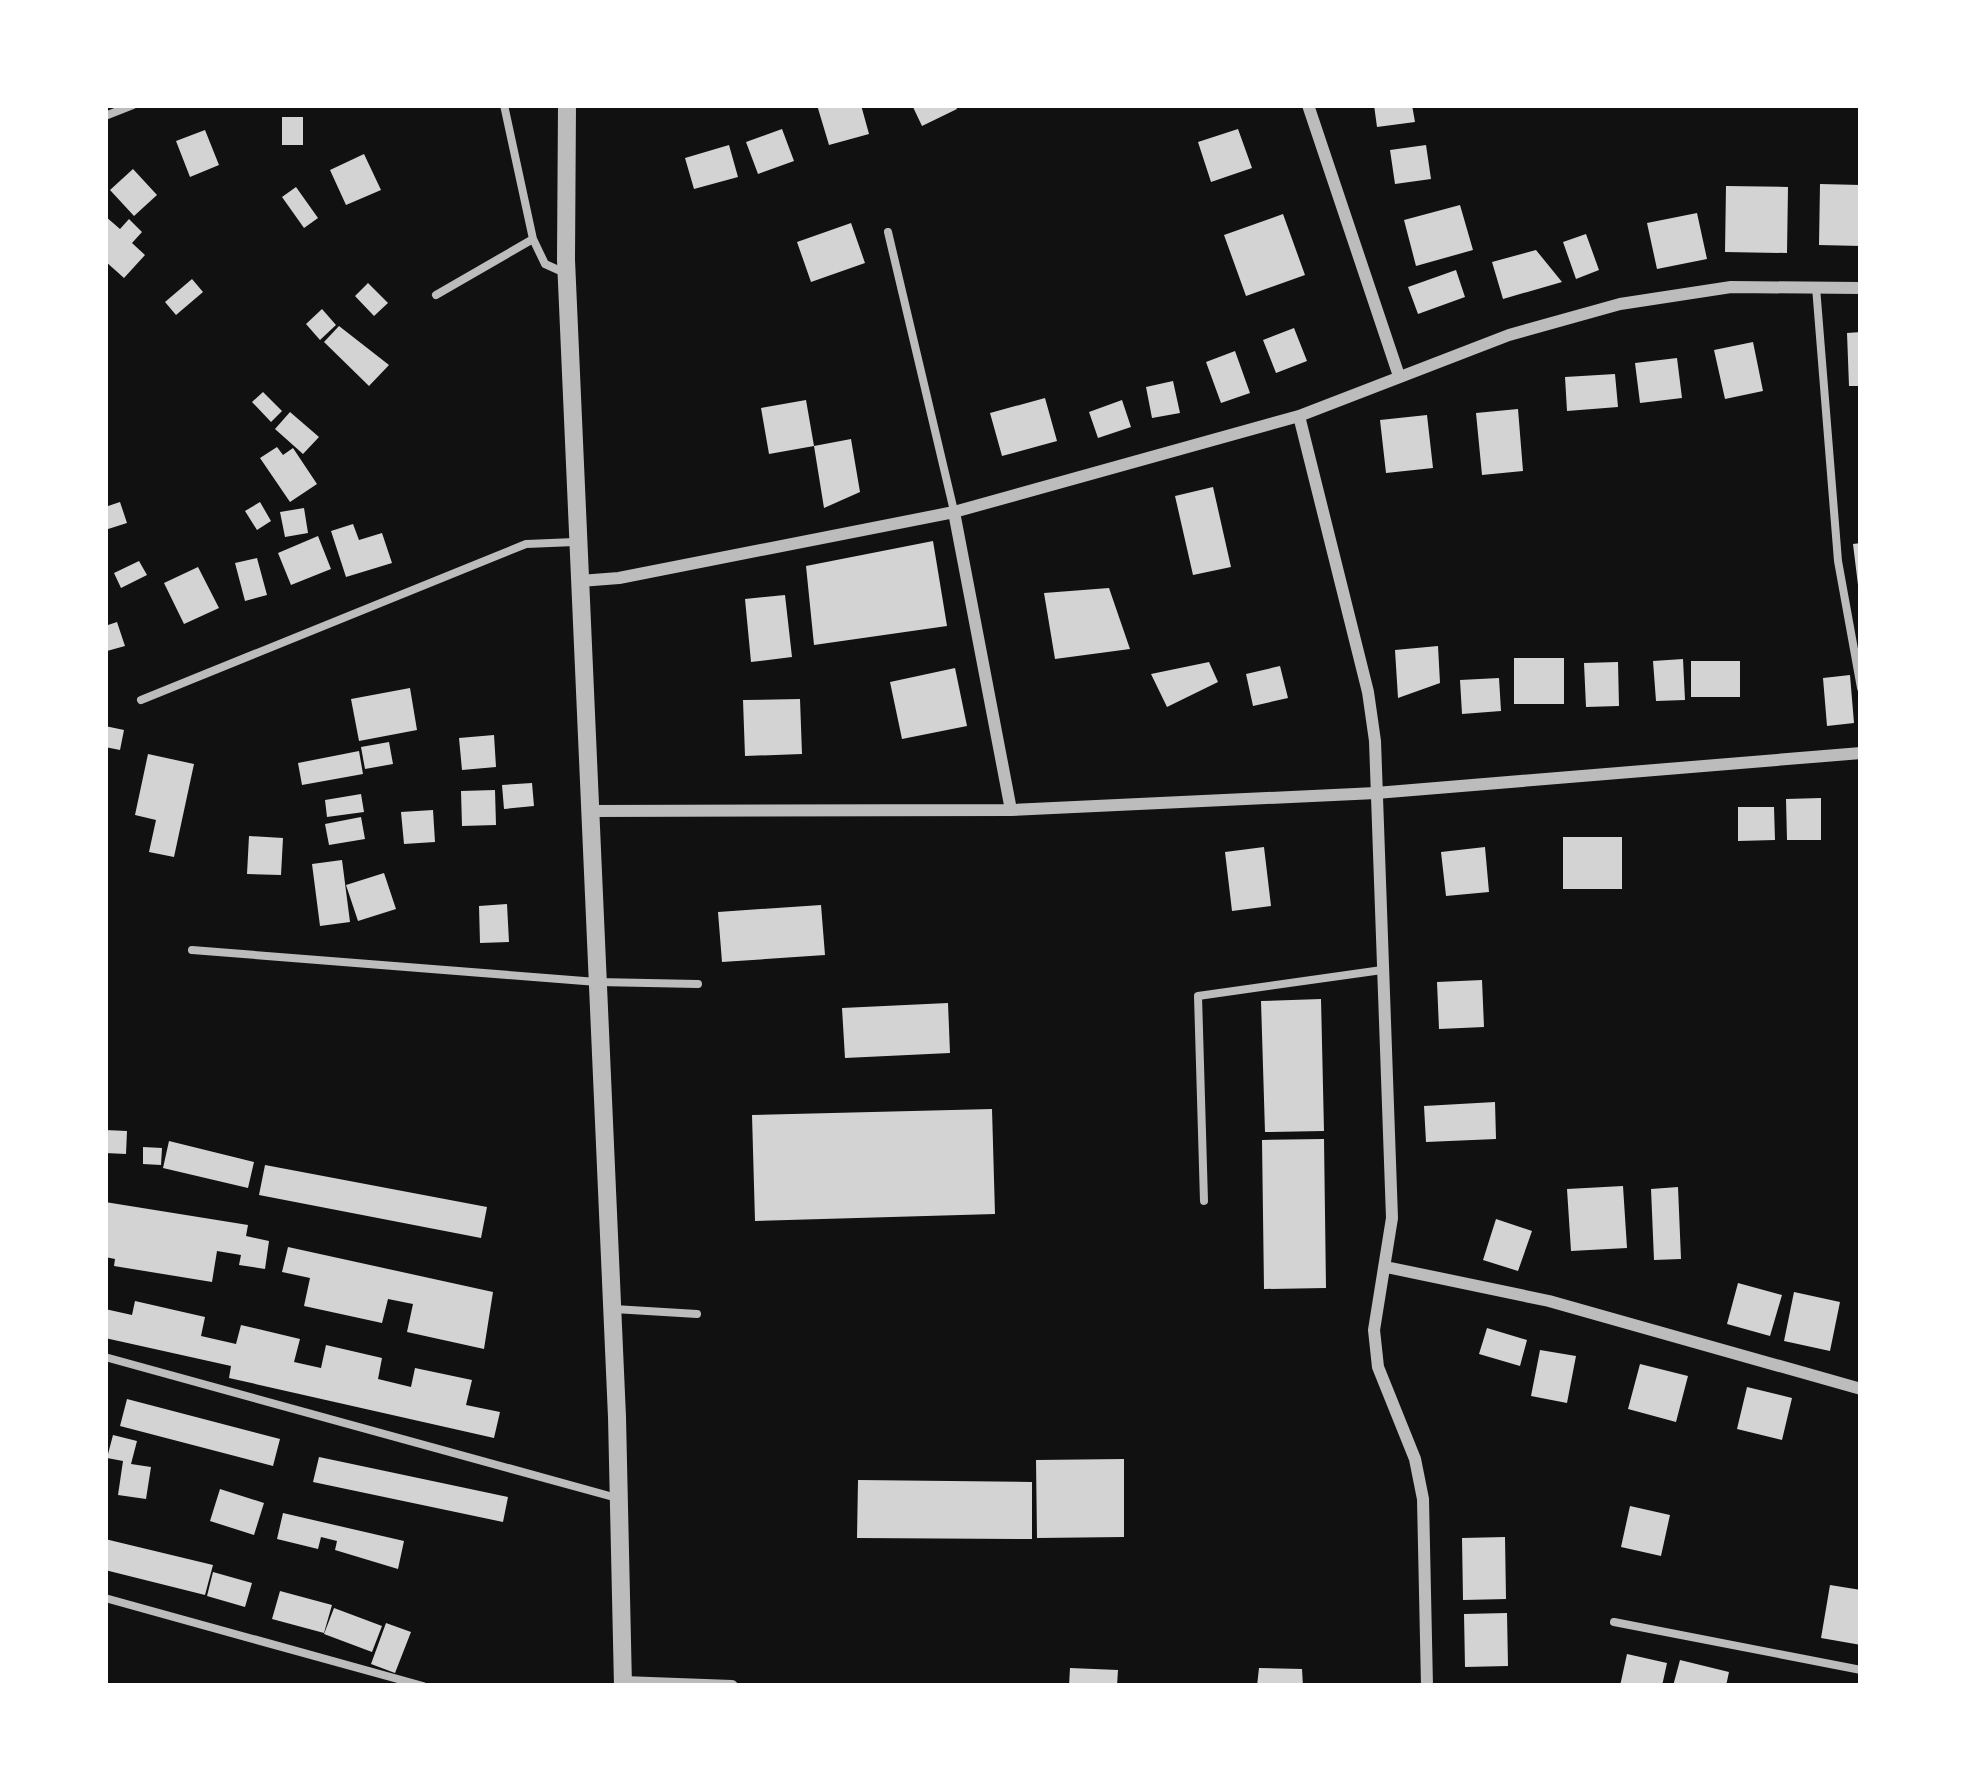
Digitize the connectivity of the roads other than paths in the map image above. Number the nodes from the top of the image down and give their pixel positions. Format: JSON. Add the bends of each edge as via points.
{"nodes":[{"id":1,"x":134,"y":105,"type":"edge"},
{"id":2,"x":504,"y":105,"type":"edge"},
{"id":3,"x":567,"y":105,"type":"edge"},
{"id":4,"x":1308,"y":105,"type":"edge"},
{"id":5,"x":105,"y":116,"type":"edge"},
{"id":6,"x":888,"y":232,"type":"dead end"},
{"id":7,"x":533,"y":239,"type":"junction"},
{"id":8,"x":567,"y":273,"type":"junction"},
{"id":9,"x":1816,"y":286,"type":"junction"},
{"id":10,"x":1861,"y":289,"type":"edge"},
{"id":11,"x":436,"y":295,"type":"dead end"},
{"id":12,"x":1399,"y":376,"type":"junction"},
{"id":13,"x":1299,"y":416,"type":"junction"},
{"id":14,"x":954,"y":512,"type":"junction"},
{"id":15,"x":576,"y":542,"type":"junction"},
{"id":16,"x":580,"y":580,"type":"junction"},
{"id":17,"x":1861,"y":688,"type":"edge"},
{"id":18,"x":141,"y":700,"type":"dead end"},
{"id":19,"x":1861,"y":753,"type":"edge"},
{"id":20,"x":1376,"y":793,"type":"junction"},
{"id":21,"x":1011,"y":809,"type":"junction"},
{"id":22,"x":589,"y":811,"type":"junction"},
{"id":23,"x":192,"y":950,"type":"dead end"},
{"id":24,"x":1382,"y":970,"type":"junction"},
{"id":25,"x":597,"y":982,"type":"junction"},
{"id":26,"x":698,"y":984,"type":"dead end"},
{"id":27,"x":1204,"y":1201,"type":"dead end"},
{"id":28,"x":1386,"y":1267,"type":"junction"},
{"id":29,"x":612,"y":1309,"type":"junction"},
{"id":30,"x":698,"y":1314,"type":"dead end"},
{"id":31,"x":105,"y":1357,"type":"edge"},
{"id":32,"x":1861,"y":1389,"type":"edge"},
{"id":33,"x":619,"y":1498,"type":"junction"},
{"id":34,"x":105,"y":1598,"type":"edge"},
{"id":35,"x":1614,"y":1622,"type":"dead end"},
{"id":36,"x":1861,"y":1670,"type":"edge"},
{"id":37,"x":623,"y":1684,"type":"edge"},
{"id":38,"x":423,"y":1686,"type":"edge"},
{"id":39,"x":732,"y":1686,"type":"edge"},
{"id":40,"x":1427,"y":1686,"type":"edge"}],
"edges":[{"from":1,"to":5,"type":"lane"},
{"from":2,"to":7,"type":"lane"},
{"from":3,"to":8,"type":"street"},
{"from":4,"to":12,"type":"street"},
{"from":6,"to":14,"type":"lane"},
{"from":7,"to":8,"type":"lane","via":[[545,264]]},
{"from":7,"to":11,"type":"lane"},
{"from":8,"to":15,"type":"street"},
{"from":9,"to":10,"type":"street"},
{"from":9,"to":12,"type":"street","via":[[1731,287],[1620,304]]},
{"from":9,"to":17,"type":"lane","via":[[1838,561]]},
{"from":12,"to":13,"type":"street"},
{"from":13,"to":14,"type":"street"},
{"from":13,"to":20,"type":"street","via":[[1368,692]]},
{"from":14,"to":16,"type":"street"},
{"from":14,"to":21,"type":"street"},
{"from":15,"to":16,"type":"street"},
{"from":15,"to":18,"type":"lane","via":[[526,544]]},
{"from":16,"to":22,"type":"street"},
{"from":19,"to":20,"type":"street"},
{"from":20,"to":21,"type":"street"},
{"from":20,"to":24,"type":"street"},
{"from":21,"to":22,"type":"street"},
{"from":22,"to":25,"type":"street"},
{"from":23,"to":25,"type":"lane"},
{"from":24,"to":27,"type":"lane","via":[[1198,996]]},
{"from":24,"to":28,"type":"street","via":[[1392,1218]]},
{"from":25,"to":26,"type":"lane"},
{"from":25,"to":29,"type":"street"},
{"from":28,"to":32,"type":"street","via":[[1549,1301]]},
{"from":28,"to":40,"type":"street","via":[[1374,1330],[1378,1367],[1424,1499]]},
{"from":29,"to":30,"type":"lane"},
{"from":29,"to":33,"type":"street"},
{"from":31,"to":33,"type":"lane"},
{"from":33,"to":37,"type":"street"},
{"from":34,"to":38,"type":"lane"},
{"from":35,"to":36,"type":"lane"},
{"from":37,"to":39,"type":"street"}]}
